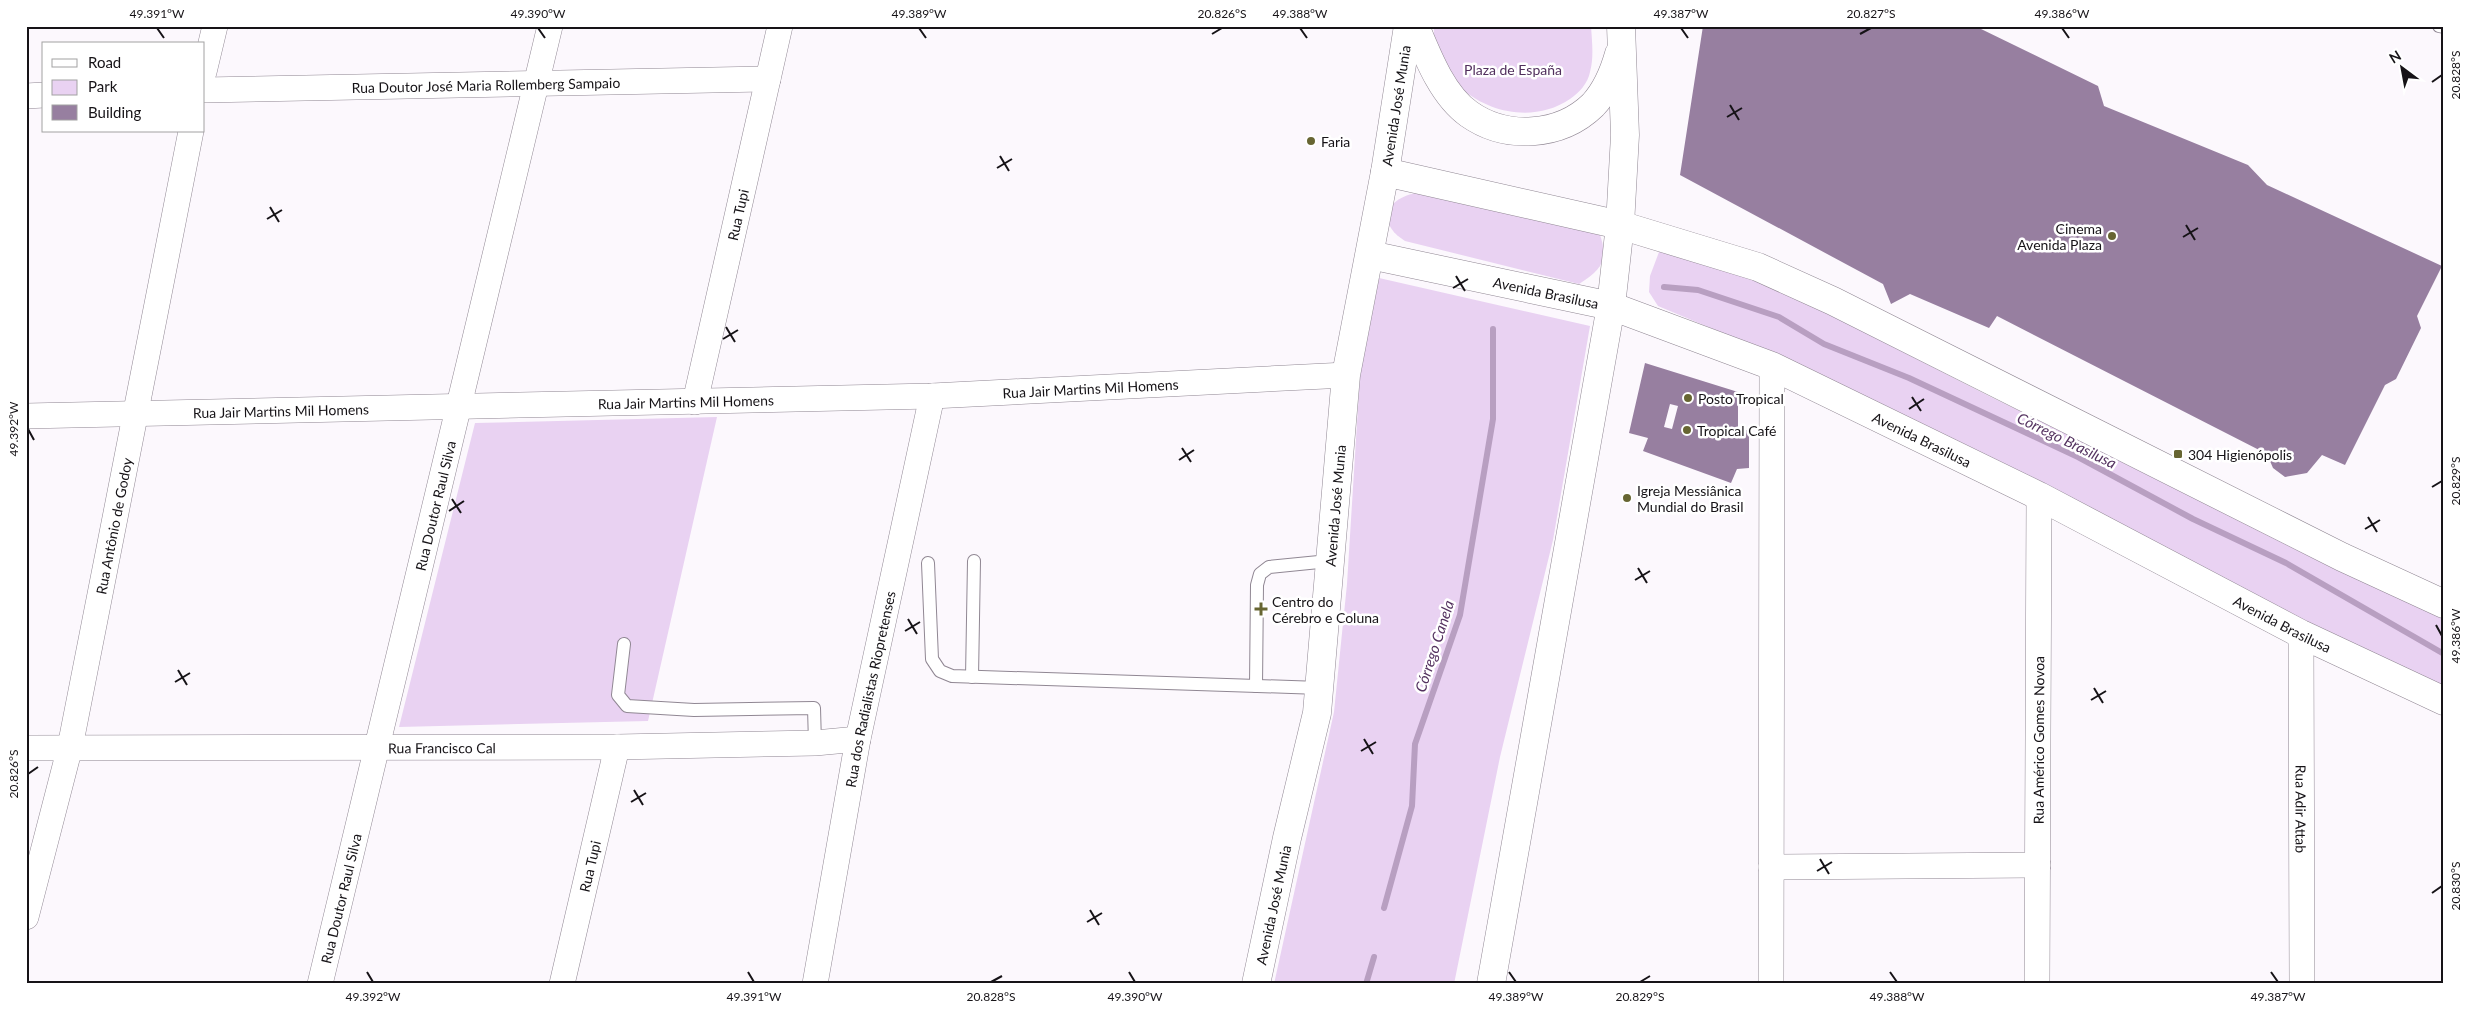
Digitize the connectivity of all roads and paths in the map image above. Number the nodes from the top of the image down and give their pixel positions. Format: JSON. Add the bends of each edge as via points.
{"nodes":[{"id":1,"x":215,"y":26,"type":"edge"},
{"id":2,"x":550,"y":26,"type":"edge"},
{"id":3,"x":780,"y":26,"type":"edge"},
{"id":4,"x":1408,"y":26,"type":"edge"},
{"id":5,"x":1415,"y":26,"type":"edge"},
{"id":6,"x":2439,"y":26,"type":"edge"},
{"id":7,"x":2444,"y":27,"type":"edge"},
{"id":8,"x":1622,"y":36,"type":"edge"},
{"id":9,"x":205,"y":68,"type":"edge"},
{"id":10,"x":768,"y":78,"type":"junction"},
{"id":11,"x":537,"y":83,"type":"junction"},
{"id":12,"x":205,"y":90,"type":"edge"},
{"id":13,"x":42,"y":95,"type":"edge"},
{"id":14,"x":26,"y":96,"type":"edge"},
{"id":15,"x":191,"y":132,"type":"edge"},
{"id":16,"x":1385,"y":172,"type":"junction"},
{"id":17,"x":1620,"y":225,"type":"junction"},
{"id":18,"x":1370,"y":256,"type":"junction"},
{"id":19,"x":1610,"y":306,"type":"junction"},
{"id":20,"x":1772,"y":366,"type":"junction"},
{"id":21,"x":1346,"y":375,"type":"junction"},
{"id":22,"x":932,"y":396,"type":"junction"},
{"id":23,"x":696,"y":402,"type":"junction"},
{"id":24,"x":459,"y":408,"type":"junction"},
{"id":25,"x":137,"y":412,"type":"junction"},
{"id":26,"x":26,"y":416,"type":"edge"},
{"id":27,"x":2039,"y":496,"type":"junction"},
{"id":28,"x":1329,"y":560,"type":"junction"},
{"id":29,"x":974,"y":561,"type":"dead end"},
{"id":30,"x":928,"y":563,"type":"dead end"},
{"id":31,"x":2444,"y":604,"type":"edge"},
{"id":32,"x":2300,"y":634,"type":"junction"},
{"id":33,"x":624,"y":644,"type":"dead end"},
{"id":34,"x":972,"y":677,"type":"junction"},
{"id":35,"x":1256,"y":686,"type":"junction"},
{"id":36,"x":1320,"y":688,"type":"junction"},
{"id":37,"x":2444,"y":700,"type":"edge"},
{"id":38,"x":858,"y":740,"type":"junction"},
{"id":39,"x":815,"y":743,"type":"junction"},
{"id":40,"x":378,"y":746,"type":"junction"},
{"id":41,"x":70,"y":747,"type":"junction"},
{"id":42,"x":617,"y":747,"type":"junction"},
{"id":43,"x":26,"y":748,"type":"edge"},
{"id":44,"x":2038,"y":865,"type":"junction"},
{"id":45,"x":1771,"y":867,"type":"junction"},
{"id":46,"x":26,"y":917,"type":"edge"},
{"id":47,"x":320,"y":984,"type":"edge"},
{"id":48,"x":562,"y":984,"type":"edge"},
{"id":49,"x":815,"y":984,"type":"edge"},
{"id":50,"x":1256,"y":984,"type":"edge"},
{"id":51,"x":1491,"y":984,"type":"edge"},
{"id":52,"x":1771,"y":984,"type":"edge"},
{"id":53,"x":2037,"y":984,"type":"edge"},
{"id":54,"x":2302,"y":984,"type":"edge"}],
"edges":[{"from":1,"to":9,"type":"street"},
{"from":2,"to":11,"type":"street","name":"Rua Doutor Raul Silva"},
{"from":3,"to":10,"type":"street","name":"Rua Tupi"},
{"from":4,"to":16,"type":"main road","name":"Avenida José Munia"},
{"from":5,"to":8,"type":"main road","via":[[1432,65],[1468,113],[1489,124],[1523,132],[1559,126],[1577,118],[1594,104],[1608,82]]},
{"from":6,"to":7,"type":"lane"},
{"from":8,"to":17,"type":"main road","via":[[1625,136]]},
{"from":10,"to":11,"type":"street","name":"Rua Doutor José Maria Rollemberg Sampaio"},
{"from":10,"to":23,"type":"street","name":"Rua Tupi"},
{"from":11,"to":12,"type":"street","name":"Rua Doutor José Maria Rollemberg Sampaio"},
{"from":11,"to":24,"type":"street","name":"Rua Doutor Raul Silva"},
{"from":13,"to":14,"type":"street"},
{"from":15,"to":25,"type":"street","name":"Rua Antônio de Godoy"},
{"from":16,"to":17,"type":"main road"},
{"from":16,"to":18,"type":"main road","name":"Avenida José Munia"},
{"from":17,"to":19,"type":"main road"},
{"from":17,"to":31,"type":"main road","via":[[1758,267],[1833,301],[2342,557]]},
{"from":18,"to":19,"type":"main road","name":"Avenida Brasilusa"},
{"from":18,"to":21,"type":"main road","name":"Avenida José Munia"},
{"from":19,"to":20,"type":"main road","name":"Avenida Brasilusa"},
{"from":19,"to":51,"type":"main road"},
{"from":20,"to":27,"type":"main road","name":"Avenida Brasilusa"},
{"from":20,"to":45,"type":"street"},
{"from":21,"to":22,"type":"street","name":"Rua Jair Martins Mil Homens"},
{"from":21,"to":28,"type":"main road","name":"Avenida José Munia"},
{"from":22,"to":23,"type":"street","name":"Rua Jair Martins Mil Homens"},
{"from":22,"to":38,"type":"street","name":"Rua dos Radialistas Riopretenses"},
{"from":23,"to":24,"type":"street","name":"Rua Jair Martins Mil Homens"},
{"from":24,"to":25,"type":"street","name":"Rua Jair Martins Mil Homens"},
{"from":24,"to":40,"type":"street","name":"Rua Doutor Raul Silva"},
{"from":25,"to":26,"type":"street","name":"Rua Jair Martins Mil Homens"},
{"from":25,"to":41,"type":"street","name":"Rua Antônio de Godoy"},
{"from":27,"to":32,"type":"main road","name":"Avenida Brasilusa"},
{"from":27,"to":44,"type":"street","name":"Rua Américo Gomes Novoa"},
{"from":28,"to":35,"type":"lane","via":[[1269,567],[1260,574],[1256,585]]},
{"from":28,"to":36,"type":"main road","name":"Avenida José Munia"},
{"from":29,"to":34,"type":"lane"},
{"from":30,"to":34,"type":"lane","via":[[932,659],[940,671],[952,676]]},
{"from":32,"to":37,"type":"main road","name":"Avenida Brasilusa"},
{"from":32,"to":54,"type":"street","name":"Rua Adir Attab"},
{"from":33,"to":39,"type":"lane","via":[[618,695],[626,706],[694,710],[814,708]]},
{"from":34,"to":35,"type":"lane"},
{"from":35,"to":36,"type":"lane"},
{"from":36,"to":50,"type":"main road","name":"Avenida José Munia"},
{"from":38,"to":39,"type":"street","name":"Rua Francisco Cal"},
{"from":38,"to":49,"type":"street","name":"Rua dos Radialistas Riopretenses"},
{"from":39,"to":42,"type":"street","name":"Rua Francisco Cal"},
{"from":40,"to":41,"type":"street","name":"Rua Francisco Cal"},
{"from":40,"to":42,"type":"street","name":"Rua Francisco Cal"},
{"from":40,"to":47,"type":"street","name":"Rua Doutor Raul Silva"},
{"from":41,"to":43,"type":"street","name":"Rua Francisco Cal"},
{"from":41,"to":46,"type":"street","name":"Rua Antônio de Godoy"},
{"from":42,"to":48,"type":"street","name":"Rua Tupi"},
{"from":44,"to":45,"type":"street"},
{"from":44,"to":53,"type":"street","name":"Rua Américo Gomes Novoa"},
{"from":45,"to":52,"type":"street"}]}
